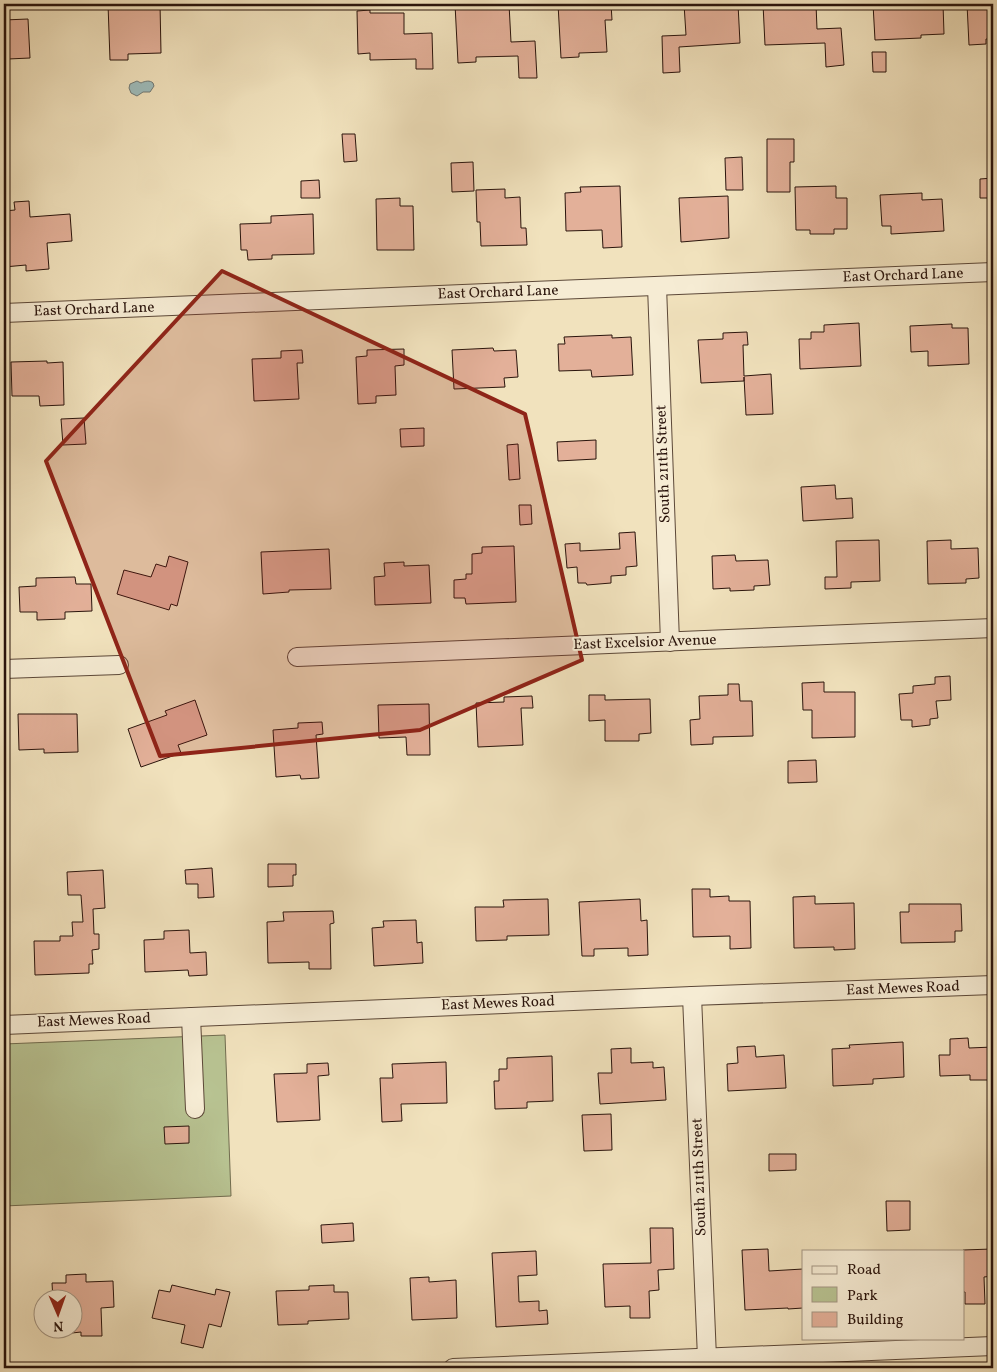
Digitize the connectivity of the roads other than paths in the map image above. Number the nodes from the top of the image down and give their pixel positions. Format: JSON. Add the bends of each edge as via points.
{"nodes":[{"id":1,"x":993,"y":272,"type":"edge"},
{"id":2,"x":657,"y":286,"type":"junction"},
{"id":3,"x":4,"y":314,"type":"edge"},
{"id":4,"x":993,"y":628,"type":"edge"},
{"id":5,"x":670,"y":642,"type":"junction"},
{"id":6,"x":297,"y":657,"type":"dead end"},
{"id":7,"x":119,"y":665,"type":"dead end"},
{"id":8,"x":4,"y":670,"type":"edge"},
{"id":9,"x":993,"y":985,"type":"edge"},
{"id":10,"x":692,"y":996,"type":"junction"},
{"id":11,"x":191,"y":1017,"type":"junction"},
{"id":12,"x":4,"y":1025,"type":"edge"},
{"id":13,"x":195,"y":1109,"type":"dead end"},
{"id":14,"x":993,"y":1346,"type":"edge"},
{"id":15,"x":708,"y":1358,"type":"junction"},
{"id":16,"x":453,"y":1368,"type":"edge"}],
"edges":[{"from":1,"to":2,"type":"street","name":"East Orchard Lane"},
{"from":2,"to":3,"type":"street","name":"East Orchard Lane"},
{"from":2,"to":5,"type":"street","name":"South 211th Street"},
{"from":4,"to":5,"type":"street","name":"East Excelsior Avenue"},
{"from":5,"to":6,"type":"street","name":"East Excelsior Avenue"},
{"from":7,"to":8,"type":"street"},
{"from":9,"to":10,"type":"street","name":"East Mewes Road"},
{"from":10,"to":11,"type":"street","name":"East Mewes Road"},
{"from":10,"to":15,"type":"street","name":"South 211th Street"},
{"from":11,"to":12,"type":"street","name":"East Mewes Road"},
{"from":11,"to":13,"type":"street"},
{"from":14,"to":15,"type":"street"},
{"from":15,"to":16,"type":"street"}]}
